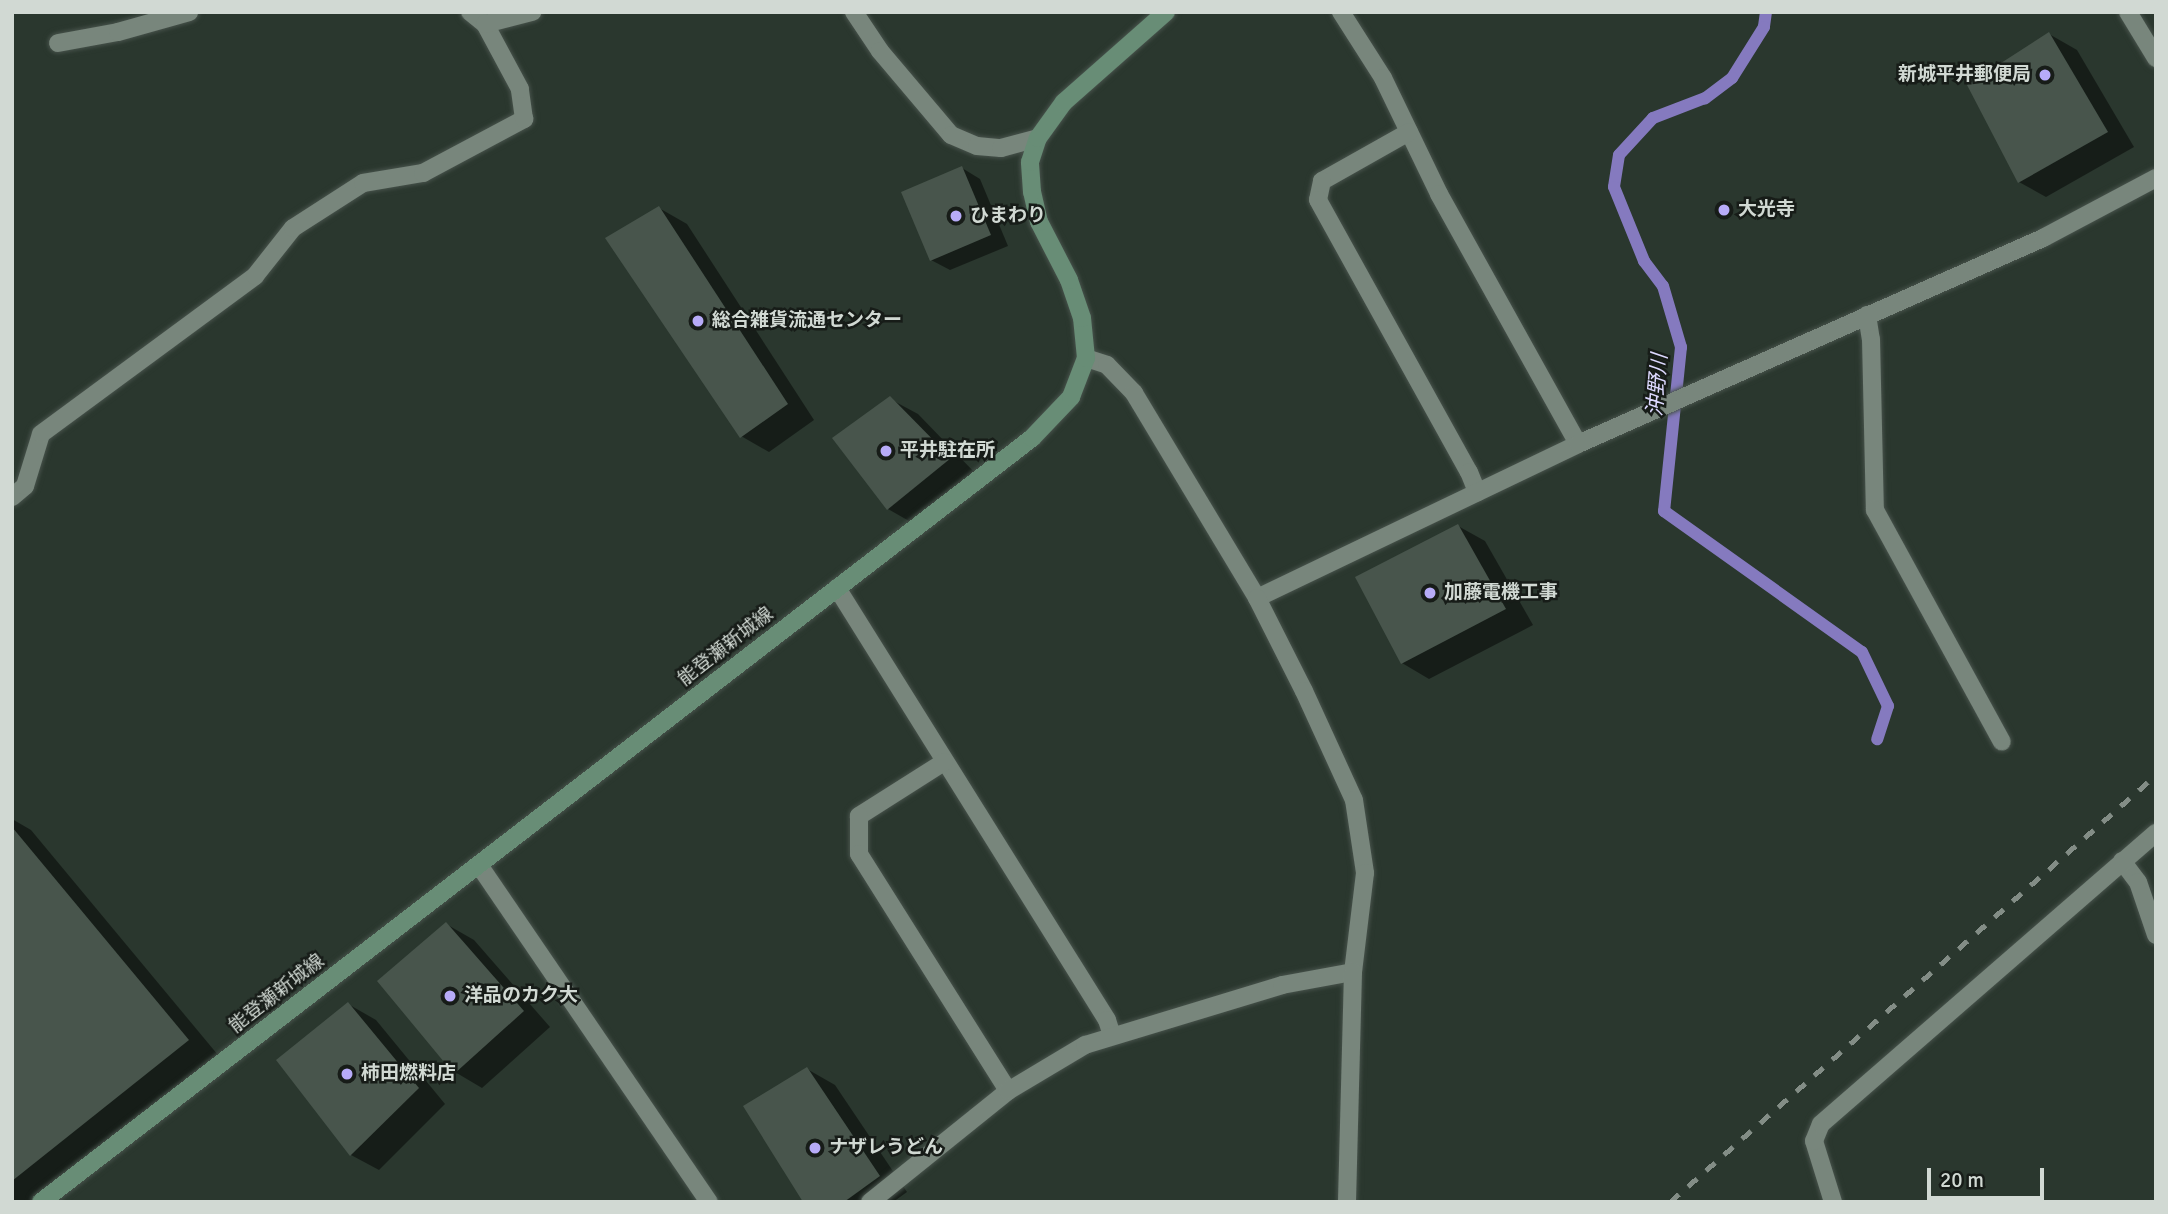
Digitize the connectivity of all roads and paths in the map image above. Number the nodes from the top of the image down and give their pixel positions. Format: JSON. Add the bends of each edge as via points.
{"nodes":[{"id":1,"x":189,"y":12,"type":"edge"},
{"id":2,"x":470,"y":12,"type":"edge"},
{"id":3,"x":532,"y":12,"type":"edge"},
{"id":4,"x":854,"y":12,"type":"edge"},
{"id":5,"x":1166,"y":12,"type":"edge"},
{"id":6,"x":1341,"y":12,"type":"edge"},
{"id":7,"x":2128,"y":12,"type":"edge"},
{"id":8,"x":485,"y":24,"type":"junction"},
{"id":9,"x":58,"y":44,"type":"dead end"},
{"id":10,"x":2156,"y":58,"type":"edge"},
{"id":11,"x":1409,"y":132,"type":"junction"},
{"id":12,"x":1038,"y":138,"type":"junction"},
{"id":13,"x":2156,"y":177,"type":"edge"},
{"id":14,"x":1867,"y":315,"type":"junction"},
{"id":15,"x":1086,"y":358,"type":"junction"},
{"id":16,"x":1578,"y":444,"type":"junction"},
{"id":17,"x":1477,"y":492,"type":"junction"},
{"id":18,"x":12,"y":496,"type":"edge"},
{"id":19,"x":837,"y":587,"type":"junction"},
{"id":20,"x":1257,"y":598,"type":"junction"},
{"id":21,"x":2002,"y":742,"type":"dead end"},
{"id":22,"x":944,"y":762,"type":"junction"},
{"id":23,"x":2156,"y":832,"type":"edge"},
{"id":24,"x":2122,"y":861,"type":"junction"},
{"id":25,"x":479,"y":865,"type":"junction"},
{"id":26,"x":2156,"y":934,"type":"edge"},
{"id":27,"x":1353,"y":972,"type":"junction"},
{"id":28,"x":1112,"y":1035,"type":"junction"},
{"id":29,"x":1008,"y":1091,"type":"junction"},
{"id":30,"x":41,"y":1202,"type":"edge"},
{"id":31,"x":709,"y":1202,"type":"edge"},
{"id":32,"x":870,"y":1202,"type":"edge"},
{"id":33,"x":1347,"y":1202,"type":"edge"},
{"id":34,"x":1833,"y":1202,"type":"edge"}],
"edges":[{"from":1,"to":9,"type":"street"},
{"from":2,"to":8,"type":"street"},
{"from":3,"to":8,"type":"street"},
{"from":4,"to":12,"type":"street","via":[[880,51],[951,135],[977,146],[1001,148]]},
{"from":5,"to":12,"type":"main road","name":"能登瀬新城線","via":[[1064,102]]},
{"from":6,"to":11,"type":"street","via":[[1383,78]]},
{"from":7,"to":10,"type":"street"},
{"from":8,"to":18,"type":"street","via":[[520,89],[523,120],[423,173],[363,183],[293,228],[255,276],[41,434],[24,486]]},
{"from":11,"to":16,"type":"street"},
{"from":11,"to":17,"type":"street","via":[[1322,181],[1318,200]]},
{"from":12,"to":15,"type":"main road","name":"能登瀬新城線","via":[[1030,162],[1032,192],[1040,222],[1082,318]]},
{"from":13,"to":14,"type":"street","via":[[2043,238]]},
{"from":14,"to":16,"type":"street"},
{"from":14,"to":21,"type":"street","via":[[1875,510]]},
{"from":15,"to":19,"type":"main road","name":"能登瀬新城線","via":[[1071,397],[1032,438]]},
{"from":15,"to":20,"type":"street","via":[[1107,365],[1133,393]]},
{"from":16,"to":17,"type":"street"},
{"from":17,"to":20,"type":"street"},
{"from":19,"to":22,"type":"street"},
{"from":19,"to":25,"type":"main road","name":"能登瀬新城線"},
{"from":20,"to":27,"type":"street","via":[[1354,800],[1365,873]]},
{"from":22,"to":28,"type":"street","via":[[1107,1020]]},
{"from":22,"to":29,"type":"street","via":[[859,816],[859,854]]},
{"from":23,"to":24,"type":"street"},
{"from":24,"to":26,"type":"street","via":[[2138,882]]},
{"from":24,"to":34,"type":"street","via":[[1821,1124],[1814,1141]]},
{"from":25,"to":30,"type":"main road","name":"能登瀬新城線"},
{"from":25,"to":31,"type":"street"},
{"from":27,"to":28,"type":"street","via":[[1282,985]]},
{"from":27,"to":33,"type":"street"},
{"from":28,"to":29,"type":"street","via":[[1085,1045]]},
{"from":29,"to":32,"type":"street"}]}
